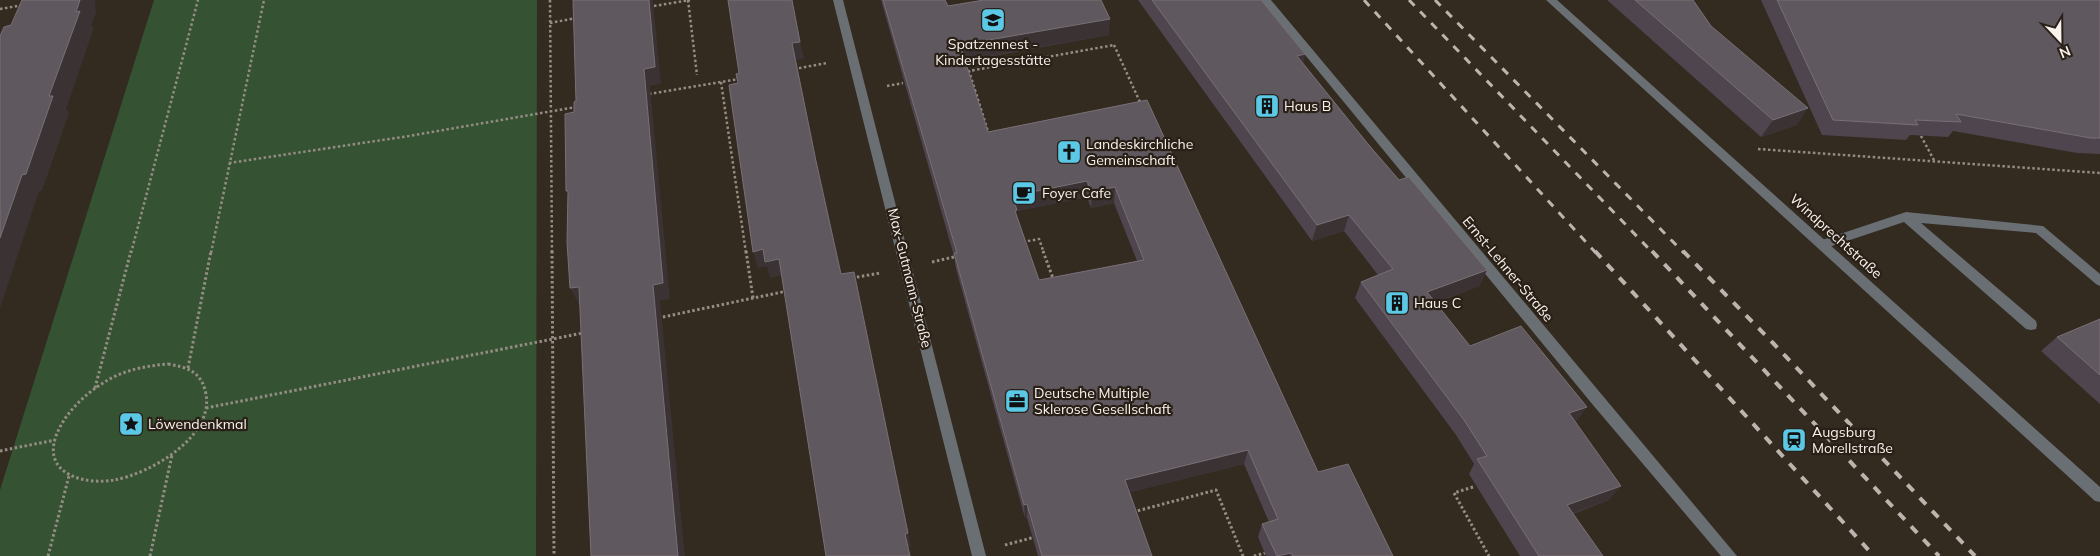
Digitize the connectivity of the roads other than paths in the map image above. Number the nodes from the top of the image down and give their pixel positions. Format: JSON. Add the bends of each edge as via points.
{"nodes":[{"id":1,"x":838,"y":0,"type":"edge"},
{"id":2,"x":1265,"y":0,"type":"edge"},
{"id":3,"x":1551,"y":0,"type":"edge"},
{"id":4,"x":1906,"y":217,"type":"junction"},
{"id":5,"x":1823,"y":244,"type":"junction"},
{"id":6,"x":2100,"y":280,"type":"edge"},
{"id":7,"x":2031,"y":325,"type":"dead end"},
{"id":8,"x":2100,"y":496,"type":"edge"},
{"id":9,"x":978,"y":554,"type":"edge"},
{"id":10,"x":1730,"y":556,"type":"edge"}],
"edges":[{"from":1,"to":9,"type":"street","name":"Max-Gutmann-Straße"},
{"from":2,"to":10,"type":"street","name":"Ernst-Lehner-Straße"},
{"from":3,"to":5,"type":"street","name":"Windprechtstraße"},
{"from":4,"to":5,"type":"street"},
{"from":4,"to":6,"type":"street","via":[[2038,228]]},
{"from":4,"to":7,"type":"street"},
{"from":5,"to":8,"type":"street","name":"Windprechtstraße"}]}
